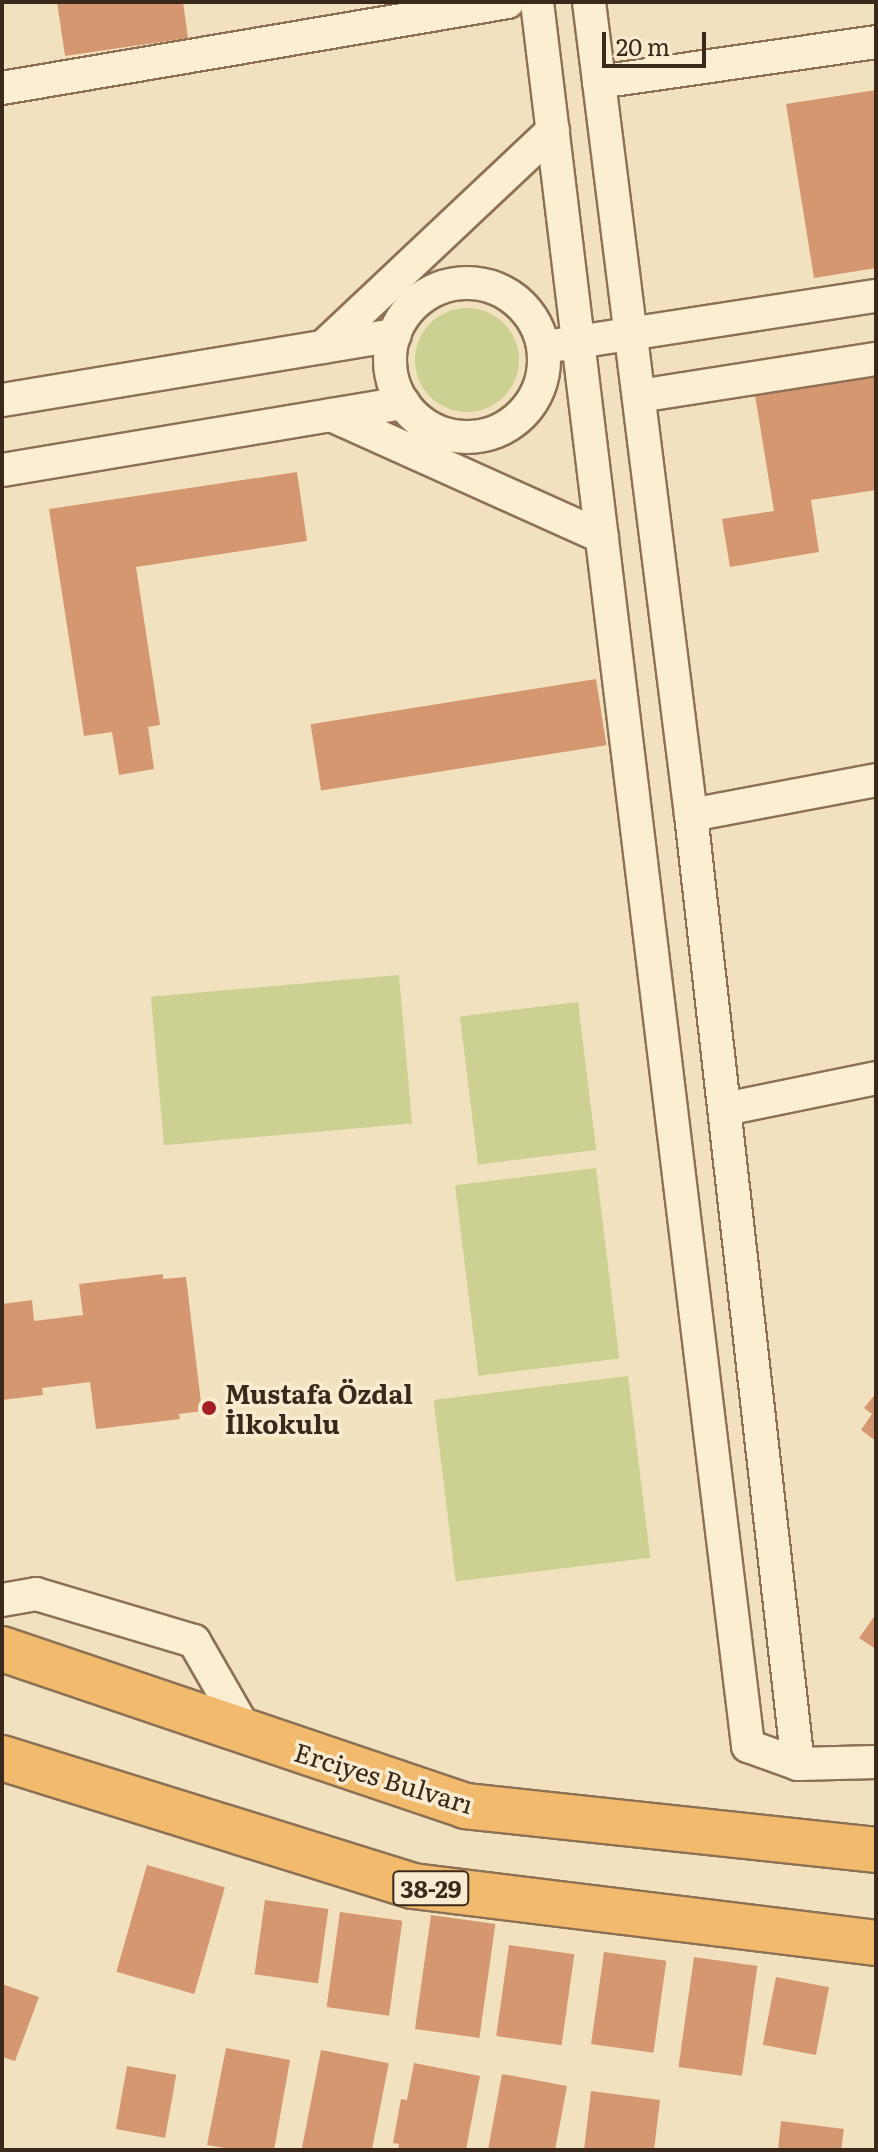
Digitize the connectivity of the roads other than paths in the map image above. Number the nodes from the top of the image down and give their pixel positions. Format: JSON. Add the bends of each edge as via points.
{"nodes":[{"id":1,"x":508,"y":2,"type":"edge"},
{"id":2,"x":537,"y":2,"type":"edge"},
{"id":3,"x":589,"y":2,"type":"edge"},
{"id":4,"x":876,"y":42,"type":"edge"},
{"id":5,"x":599,"y":82,"type":"junction"},
{"id":6,"x":2,"y":88,"type":"edge"},
{"id":7,"x":553,"y":130,"type":"junction"},
{"id":8,"x":876,"y":296,"type":"edge"},
{"id":9,"x":395,"y":335,"type":"junction"},
{"id":10,"x":632,"y":335,"type":"junction"},
{"id":11,"x":579,"y":343,"type":"junction"},
{"id":12,"x":323,"y":347,"type":"junction"},
{"id":13,"x":543,"y":347,"type":"junction"},
{"id":14,"x":876,"y":359,"type":"edge"},
{"id":15,"x":639,"y":396,"type":"junction"},
{"id":16,"x":2,"y":400,"type":"edge"},
{"id":17,"x":403,"y":403,"type":"junction"},
{"id":18,"x":331,"y":415,"type":"junction"},
{"id":19,"x":2,"y":470,"type":"edge"},
{"id":20,"x":602,"y":537,"type":"junction"},
{"id":21,"x":876,"y":780,"type":"edge"},
{"id":22,"x":691,"y":815,"type":"junction"},
{"id":23,"x":876,"y":1078,"type":"edge"},
{"id":24,"x":725,"y":1109,"type":"junction"},
{"id":25,"x":2,"y":1600,"type":"edge"},
{"id":26,"x":2,"y":1649,"type":"edge"},
{"id":27,"x":247,"y":1733,"type":"junction"},
{"id":28,"x":2,"y":1758,"type":"edge"},
{"id":29,"x":876,"y":1762,"type":"edge"},
{"id":30,"x":798,"y":1764,"type":"junction"},
{"id":31,"x":876,"y":1850,"type":"edge"},
{"id":32,"x":876,"y":1943,"type":"edge"}],
"edges":[{"from":1,"to":6,"type":"street"},
{"from":2,"to":7,"type":"street"},
{"from":3,"to":5,"type":"street"},
{"from":4,"to":5,"type":"street"},
{"from":5,"to":10,"type":"street"},
{"from":7,"to":11,"type":"street"},
{"from":7,"to":12,"type":"street"},
{"from":8,"to":10,"type":"street"},
{"from":9,"to":12,"type":"street"},
{"from":9,"to":13,"type":"street","via":[[424,295],[442,286],[482,284],[518,301],[531,316]]},
{"from":9,"to":17,"type":"street","via":[[390,365]]},
{"from":10,"to":11,"type":"street"},
{"from":10,"to":15,"type":"street"},
{"from":11,"to":13,"type":"street"},
{"from":11,"to":20,"type":"street"},
{"from":12,"to":16,"type":"street"},
{"from":13,"to":17,"type":"street","via":[[543,375],[536,394],[510,424],[492,433],[452,436],[416,418]]},
{"from":14,"to":15,"type":"street"},
{"from":15,"to":22,"type":"street"},
{"from":17,"to":18,"type":"street"},
{"from":18,"to":19,"type":"street"},
{"from":18,"to":20,"type":"street"},
{"from":20,"to":30,"type":"street","via":[[748,1746]]},
{"from":21,"to":22,"type":"street"},
{"from":22,"to":24,"type":"street"},
{"from":23,"to":24,"type":"street"},
{"from":24,"to":30,"type":"street"},
{"from":25,"to":27,"type":"street","via":[[36,1594],[194,1641]]},
{"from":26,"to":27,"type":"highway","name":"Erciyes Bulvarı"},
{"from":27,"to":31,"type":"highway","name":"Erciyes Bulvarı","via":[[465,1806]]},
{"from":28,"to":32,"type":"highway","number":"38-29","via":[[413,1886]]},
{"from":29,"to":30,"type":"street"}]}
